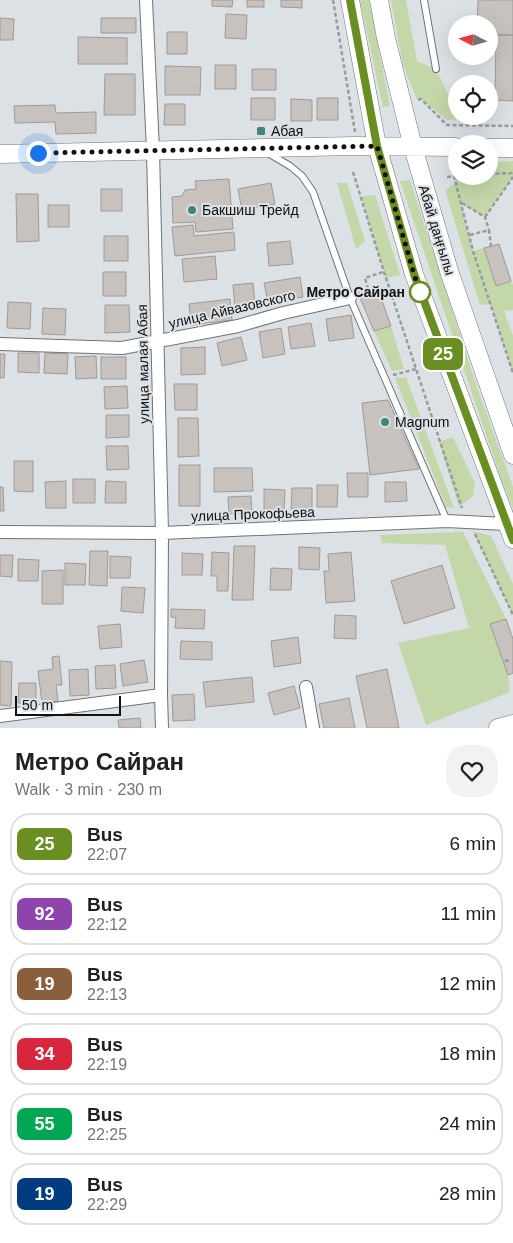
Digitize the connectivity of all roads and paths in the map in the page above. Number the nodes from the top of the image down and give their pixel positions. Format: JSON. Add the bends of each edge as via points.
{"nodes":[{"id":1,"x":146,"y":0,"type":"edge"},
{"id":2,"x":333,"y":0,"type":"edge"},
{"id":3,"x":350,"y":0,"type":"edge"},
{"id":4,"x":379,"y":0,"type":"edge"},
{"id":5,"x":424,"y":0,"type":"edge"},
{"id":6,"x":436,"y":69,"type":"dead end"},
{"id":7,"x":417,"y":100,"type":"dead end"},
{"id":8,"x":513,"y":126,"type":"edge"},
{"id":9,"x":355,"y":133,"type":"dead end"},
{"id":10,"x":377,"y":146,"type":"junction"},
{"id":11,"x":413,"y":147,"type":"junction"},
{"id":12,"x":448,"y":147,"type":"edge"},
{"id":13,"x":260,"y":148,"type":"junction"},
{"id":14,"x":498,"y":148,"type":"edge"},
{"id":15,"x":513,"y":148,"type":"edge"},
{"id":16,"x":154,"y":150,"type":"junction"},
{"id":17,"x":0,"y":154,"type":"edge"},
{"id":18,"x":353,"y":172,"type":"dead end"},
{"id":19,"x":513,"y":173,"type":"edge"},
{"id":20,"x":498,"y":174,"type":"edge"},
{"id":21,"x":513,"y":177,"type":"edge"},
{"id":22,"x":457,"y":185,"type":"edge"},
{"id":23,"x":462,"y":204,"type":"junction"},
{"id":24,"x":486,"y":217,"type":"junction"},
{"id":25,"x":489,"y":230,"type":"junction"},
{"id":26,"x":470,"y":235,"type":"junction"},
{"id":27,"x":491,"y":246,"type":"dead end"},
{"id":28,"x":384,"y":272,"type":"junction"},
{"id":29,"x":368,"y":289,"type":"dead end"},
{"id":30,"x":350,"y":298,"type":"junction"},
{"id":31,"x":158,"y":341,"type":"junction"},
{"id":32,"x":0,"y":344,"type":"edge"},
{"id":33,"x":416,"y":369,"type":"junction"},
{"id":34,"x":513,"y":374,"type":"edge"},
{"id":35,"x":392,"y":375,"type":"dead end"},
{"id":36,"x":513,"y":455,"type":"edge"},
{"id":37,"x":463,"y":510,"type":"dead end"},
{"id":38,"x":447,"y":521,"type":"junction"},
{"id":39,"x":473,"y":531,"type":"dead end"},
{"id":40,"x":0,"y":532,"type":"edge"},
{"id":41,"x":510,"y":532,"type":"edge"},
{"id":42,"x":162,"y":533,"type":"junction"},
{"id":43,"x":513,"y":615,"type":"edge"},
{"id":44,"x":508,"y":660,"type":"dead end"},
{"id":45,"x":513,"y":664,"type":"edge"},
{"id":46,"x":306,"y":687,"type":"dead end"},
{"id":47,"x":161,"y":695,"type":"junction"},
{"id":48,"x":0,"y":716,"type":"edge"},
{"id":49,"x":162,"y":728,"type":"edge"},
{"id":50,"x":313,"y":728,"type":"edge"}],
"edges":[{"from":1,"to":16,"type":"street","name":"улица малая Абая"},
{"from":2,"to":9,"type":"path"},
{"from":3,"to":10,"type":"main road"},
{"from":4,"to":11,"type":"main road","name":"Абай даңғылы"},
{"from":5,"to":6,"type":"lane"},
{"from":7,"to":8,"type":"path","via":[[421,99],[447,125]]},
{"from":10,"to":11,"type":"main road"},
{"from":10,"to":13,"type":"main road"},
{"from":10,"to":41,"type":"main road","via":[[414,274]]},
{"from":11,"to":12,"type":"main road"},
{"from":11,"to":36,"type":"main road","name":"Абай даңғылы","via":[[449,271]]},
{"from":13,"to":16,"type":"main road"},
{"from":13,"to":30,"type":"lane","via":[[290,166],[313,192]]},
{"from":14,"to":15,"type":"main road"},
{"from":16,"to":17,"type":"main road"},
{"from":16,"to":31,"type":"street","name":"улица малая Абая"},
{"from":18,"to":28,"type":"path"},
{"from":19,"to":20,"type":"path"},
{"from":21,"to":24,"type":"path"},
{"from":22,"to":23,"type":"path"},
{"from":23,"to":24,"type":"path"},
{"from":23,"to":26,"type":"path"},
{"from":24,"to":25,"type":"path"},
{"from":25,"to":26,"type":"path"},
{"from":25,"to":27,"type":"path"},
{"from":26,"to":34,"type":"path"},
{"from":28,"to":29,"type":"path","via":[[365,278]]},
{"from":28,"to":33,"type":"path"},
{"from":30,"to":31,"type":"street","name":"улица Айвазовского","via":[[238,326]]},
{"from":30,"to":38,"type":"lane"},
{"from":31,"to":32,"type":"street","name":"улица Айвазовского","via":[[122,348]]},
{"from":31,"to":42,"type":"street","name":"улица малая Абая"},
{"from":33,"to":35,"type":"path"},
{"from":33,"to":37,"type":"path"},
{"from":38,"to":41,"type":"street","name":"улица Прокофьева"},
{"from":38,"to":42,"type":"street","name":"улица Прокофьева"},
{"from":39,"to":43,"type":"path"},
{"from":40,"to":42,"type":"street","name":"улица Прокофьева"},
{"from":42,"to":47,"type":"street","name":"улица малая Абая"},
{"from":44,"to":45,"type":"path"},
{"from":46,"to":50,"type":"street"},
{"from":47,"to":48,"type":"street"},
{"from":47,"to":49,"type":"street","name":"улица малая Абая"}]}
